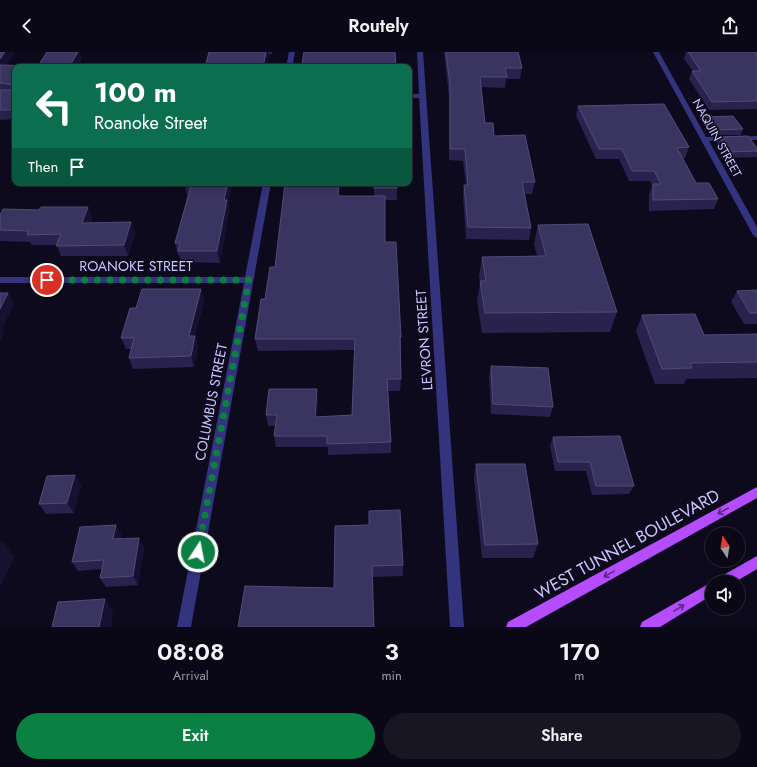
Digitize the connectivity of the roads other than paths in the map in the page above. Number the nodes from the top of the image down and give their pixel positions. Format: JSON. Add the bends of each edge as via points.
{"nodes":[{"id":1,"x":292,"y":52,"type":"edge"},
{"id":2,"x":420,"y":52,"type":"edge"},
{"id":3,"x":656,"y":52,"type":"edge"},
{"id":4,"x":290,"y":64,"type":"edge"},
{"id":5,"x":412,"y":96,"type":"edge"},
{"id":6,"x":422,"y":96,"type":"junction"},
{"id":7,"x":757,"y":138,"type":"edge"},
{"id":8,"x":704,"y":139,"type":"junction"},
{"id":9,"x":266,"y":186,"type":"edge"},
{"id":10,"x":757,"y":235,"type":"edge"},
{"id":11,"x":0,"y":280,"type":"edge"},
{"id":12,"x":249,"y":280,"type":"junction"},
{"id":13,"x":757,"y":492,"type":"edge"},
{"id":14,"x":757,"y":562,"type":"edge"},
{"id":15,"x":735,"y":575,"type":"edge"},
{"id":16,"x":705,"y":592,"type":"edge"},
{"id":17,"x":184,"y":627,"type":"edge"},
{"id":18,"x":457,"y":627,"type":"edge"},
{"id":19,"x":513,"y":627,"type":"edge"},
{"id":20,"x":647,"y":627,"type":"edge"}],
"edges":[{"from":1,"to":4,"type":"street"},
{"from":2,"to":6,"type":"street","name":"LEVRON STREET"},
{"from":3,"to":8,"type":"street","name":"NAQUIN STREET"},
{"from":5,"to":6,"type":"street"},
{"from":6,"to":18,"type":"street","name":"LEVRON STREET"},
{"from":7,"to":8,"type":"street"},
{"from":8,"to":10,"type":"street","name":"NAQUIN STREET"},
{"from":9,"to":12,"type":"street","name":"COLUMBUS STREET"},
{"from":11,"to":12,"type":"street","name":"ROANOKE STREET"},
{"from":12,"to":17,"type":"street","name":"COLUMBUS STREET"},
{"from":13,"to":19,"type":"main road","name":"WEST TUNNEL BOULEVARD","one_way":true},
{"from":14,"to":15,"type":"main road"},
{"from":20,"to":16,"type":"main road","one_way":true}]}
